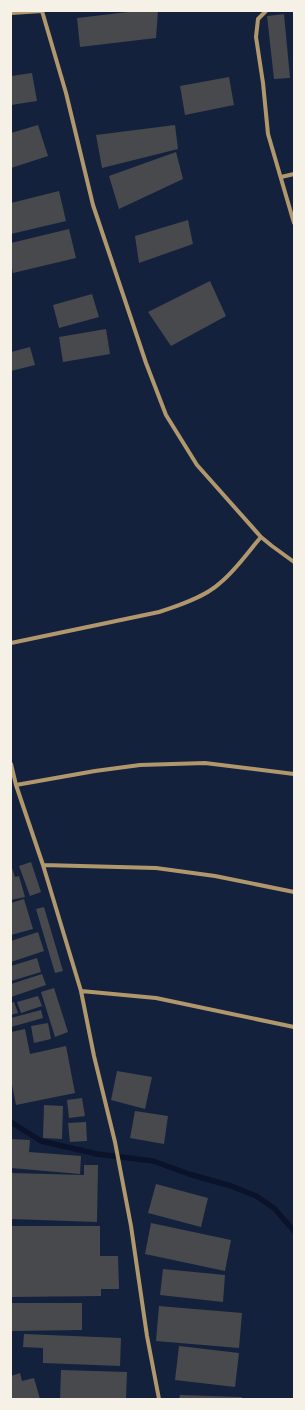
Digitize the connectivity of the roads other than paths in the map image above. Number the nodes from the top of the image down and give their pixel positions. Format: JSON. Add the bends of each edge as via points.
{"nodes":[{"id":1,"x":42,"y":11,"type":"edge"},
{"id":2,"x":266,"y":11,"type":"edge"},
{"id":3,"x":11,"y":13,"type":"edge"},
{"id":4,"x":294,"y":174,"type":"edge"},
{"id":5,"x":281,"y":177,"type":"junction"},
{"id":6,"x":294,"y":223,"type":"edge"},
{"id":7,"x":262,"y":537,"type":"junction"},
{"id":8,"x":294,"y":562,"type":"edge"},
{"id":9,"x":11,"y":643,"type":"edge"},
{"id":10,"x":11,"y":764,"type":"edge"},
{"id":11,"x":294,"y":774,"type":"edge"},
{"id":12,"x":16,"y":785,"type":"junction"},
{"id":13,"x":43,"y":865,"type":"junction"},
{"id":14,"x":294,"y":892,"type":"edge"},
{"id":15,"x":81,"y":991,"type":"junction"},
{"id":16,"x":294,"y":1027,"type":"edge"},
{"id":17,"x":159,"y":1399,"type":"edge"}],
"edges":[{"from":1,"to":3,"type":"street"},
{"from":1,"to":7,"type":"street","via":[[66,93],[93,204],[166,415],[197,465]]},
{"from":2,"to":5,"type":"street","via":[[258,19],[256,37],[268,134]]},
{"from":4,"to":5,"type":"street"},
{"from":5,"to":6,"type":"street"},
{"from":7,"to":8,"type":"street"},
{"from":7,"to":9,"type":"street","via":[[220,584],[182,604],[159,612]]},
{"from":10,"to":12,"type":"street"},
{"from":11,"to":12,"type":"street","via":[[205,763],[140,764]]},
{"from":12,"to":13,"type":"street"},
{"from":13,"to":14,"type":"street","via":[[156,868],[215,876]]},
{"from":13,"to":15,"type":"street"},
{"from":15,"to":16,"type":"street","via":[[156,998]]},
{"from":15,"to":17,"type":"street","via":[[115,1142]]}]}
